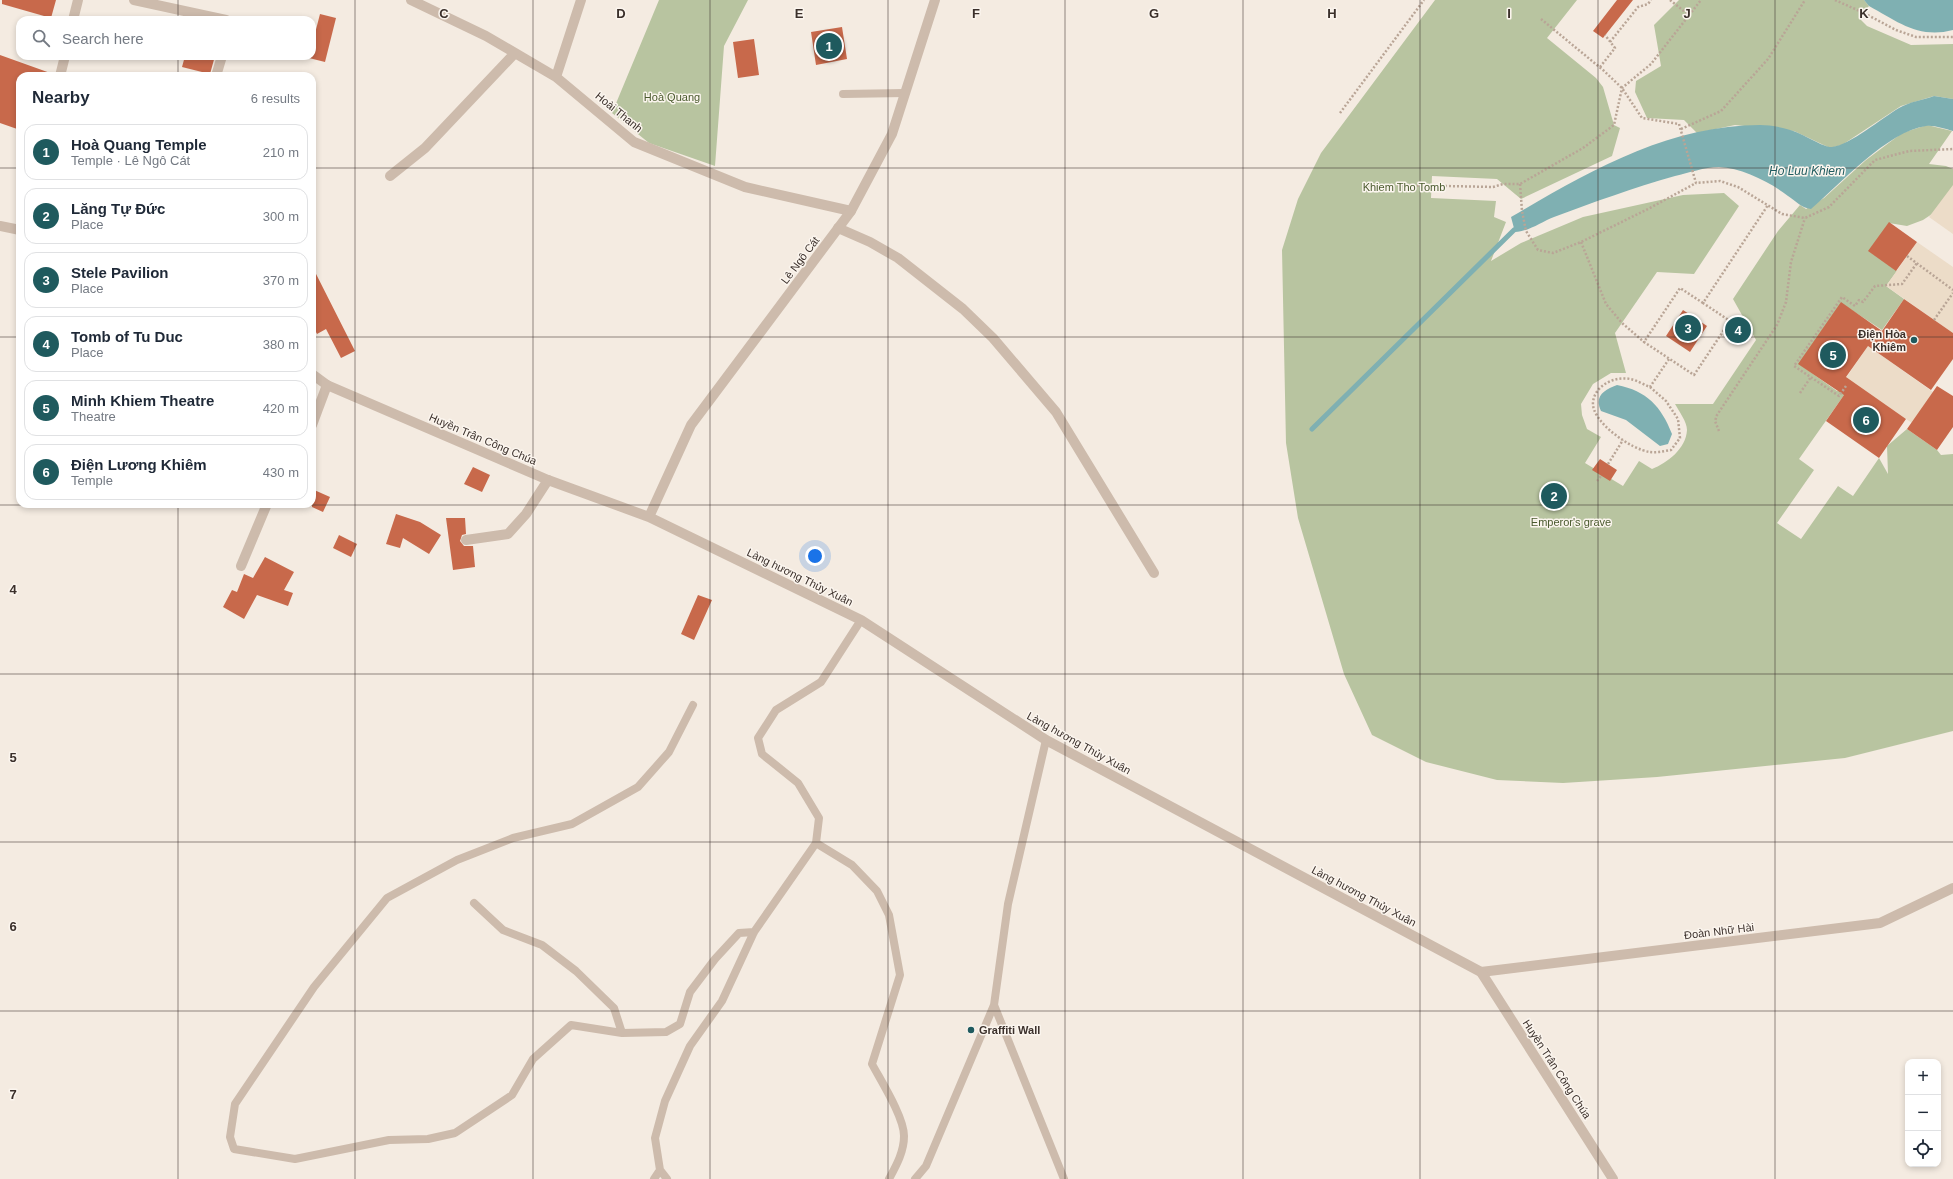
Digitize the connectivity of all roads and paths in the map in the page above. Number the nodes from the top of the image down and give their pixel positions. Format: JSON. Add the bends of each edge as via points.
{"nodes":[{"id":1,"x":78,"y":0,"type":"edge"},
{"id":2,"x":134,"y":0,"type":"edge"},
{"id":3,"x":411,"y":0,"type":"edge"},
{"id":4,"x":581,"y":0,"type":"edge"},
{"id":5,"x":935,"y":0,"type":"edge"},
{"id":6,"x":1424,"y":0,"type":"edge"},
{"id":7,"x":1652,"y":0,"type":"edge"},
{"id":8,"x":1670,"y":0,"type":"edge"},
{"id":9,"x":1701,"y":0,"type":"edge"},
{"id":10,"x":1805,"y":0,"type":"edge"},
{"id":11,"x":1835,"y":0,"type":"edge"},
{"id":12,"x":74,"y":16,"type":"edge"},
{"id":13,"x":208,"y":16,"type":"edge"},
{"id":14,"x":1690,"y":16,"type":"junction"},
{"id":15,"x":1541,"y":19,"type":"dead end"},
{"id":16,"x":1605,"y":35,"type":"dead end"},
{"id":17,"x":1953,"y":37,"type":"edge"},
{"id":18,"x":1610,"y":42,"type":"junction"},
{"id":19,"x":515,"y":53,"type":"junction"},
{"id":20,"x":64,"y":60,"type":"edge"},
{"id":21,"x":221,"y":60,"type":"edge"},
{"id":22,"x":1600,"y":67,"type":"junction"},
{"id":23,"x":61,"y":72,"type":"edge"},
{"id":24,"x":217,"y":72,"type":"edge"},
{"id":25,"x":556,"y":77,"type":"junction"},
{"id":26,"x":1622,"y":88,"type":"junction"},
{"id":27,"x":905,"y":92,"type":"junction"},
{"id":28,"x":843,"y":94,"type":"dead end"},
{"id":29,"x":1340,"y":113,"type":"dead end"},
{"id":30,"x":1681,"y":129,"type":"junction"},
{"id":31,"x":1953,"y":149,"type":"edge"},
{"id":32,"x":390,"y":176,"type":"dead end"},
{"id":33,"x":1696,"y":183,"type":"junction"},
{"id":34,"x":1520,"y":184,"type":"junction"},
{"id":35,"x":1397,"y":185,"type":"dead end"},
{"id":36,"x":1768,"y":206,"type":"junction"},
{"id":37,"x":851,"y":212,"type":"junction"},
{"id":38,"x":1805,"y":218,"type":"junction"},
{"id":39,"x":0,"y":226,"type":"edge"},
{"id":40,"x":16,"y":228,"type":"edge"},
{"id":41,"x":838,"y":228,"type":"junction"},
{"id":42,"x":1581,"y":242,"type":"junction"},
{"id":43,"x":1907,"y":256,"type":"dead end"},
{"id":44,"x":1917,"y":264,"type":"junction"},
{"id":45,"x":1953,"y":290,"type":"edge"},
{"id":46,"x":1953,"y":293,"type":"edge"},
{"id":47,"x":1703,"y":303,"type":"junction"},
{"id":48,"x":1934,"y":320,"type":"dead end"},
{"id":49,"x":1644,"y":342,"type":"junction"},
{"id":50,"x":1669,"y":359,"type":"junction"},
{"id":51,"x":316,"y":377,"type":"edge"},
{"id":52,"x":1811,"y":377,"type":"junction"},
{"id":53,"x":327,"y":385,"type":"junction"},
{"id":54,"x":1846,"y":386,"type":"dead end"},
{"id":55,"x":1650,"y":387,"type":"junction"},
{"id":56,"x":1800,"y":393,"type":"dead end"},
{"id":57,"x":316,"y":414,"type":"edge"},
{"id":58,"x":1719,"y":431,"type":"dead end"},
{"id":59,"x":1623,"y":440,"type":"junction"},
{"id":60,"x":1608,"y":464,"type":"dead end"},
{"id":61,"x":1601,"y":476,"type":"dead end"},
{"id":62,"x":548,"y":480,"type":"junction"},
{"id":63,"x":1598,"y":481,"type":"dead end"},
{"id":64,"x":265,"y":508,"type":"edge"},
{"id":65,"x":649,"y":517,"type":"junction"},
{"id":66,"x":466,"y":540,"type":"dead end"},
{"id":67,"x":241,"y":566,"type":"dead end"},
{"id":68,"x":1154,"y":573,"type":"dead end"},
{"id":69,"x":861,"y":620,"type":"junction"},
{"id":70,"x":693,"y":704,"type":"dead end"},
{"id":71,"x":1046,"y":740,"type":"junction"},
{"id":72,"x":816,"y":843,"type":"junction"},
{"id":73,"x":1953,"y":888,"type":"edge"},
{"id":74,"x":474,"y":903,"type":"dead end"},
{"id":75,"x":754,"y":932,"type":"junction"},
{"id":76,"x":1481,"y":972,"type":"junction"},
{"id":77,"x":994,"y":1005,"type":"junction"},
{"id":78,"x":622,"y":1032,"type":"junction"},
{"id":79,"x":660,"y":1170,"type":"junction"},
{"id":80,"x":654,"y":1179,"type":"edge"},
{"id":81,"x":667,"y":1179,"type":"edge"},
{"id":82,"x":889,"y":1179,"type":"edge"},
{"id":83,"x":915,"y":1179,"type":"edge"},
{"id":84,"x":1064,"y":1179,"type":"edge"},
{"id":85,"x":1613,"y":1179,"type":"edge"}],
"edges":[{"from":1,"to":12,"type":"street"},
{"from":2,"to":13,"type":"street"},
{"from":3,"to":19,"type":"street","name":"Hoài Thanh"},
{"from":4,"to":25,"type":"street"},
{"from":5,"to":27,"type":"street","name":"Lê Ngô Cát"},
{"from":6,"to":29,"type":"path"},
{"from":7,"to":18,"type":"path","via":[[1638,7]]},
{"from":8,"to":14,"type":"path"},
{"from":9,"to":14,"type":"path"},
{"from":10,"to":30,"type":"path","via":[[1768,59],[1722,111]]},
{"from":11,"to":17,"type":"path","via":[[1916,37]]},
{"from":14,"to":26,"type":"path","via":[[1651,64]]},
{"from":15,"to":22,"type":"path"},
{"from":16,"to":18,"type":"path"},
{"from":18,"to":22,"type":"path","via":[[1615,48]]},
{"from":19,"to":25,"type":"street","name":"Hoài Thanh"},
{"from":19,"to":32,"type":"street","via":[[425,148]]},
{"from":20,"to":23,"type":"street"},
{"from":21,"to":24,"type":"street"},
{"from":22,"to":26,"type":"path"},
{"from":25,"to":37,"type":"street","name":"Hoài Thanh","via":[[634,142],[745,187]]},
{"from":26,"to":30,"type":"path","via":[[1642,118],[1679,124]]},
{"from":26,"to":34,"type":"path","via":[[1614,125],[1583,148]]},
{"from":27,"to":28,"type":"lane"},
{"from":27,"to":37,"type":"street","name":"Lê Ngô Cát","via":[[892,134]]},
{"from":30,"to":33,"type":"path"},
{"from":31,"to":38,"type":"path","via":[[1909,151],[1875,160],[1829,207]]},
{"from":33,"to":36,"type":"path","via":[[1720,182],[1738,187]]},
{"from":33,"to":42,"type":"path"},
{"from":34,"to":35,"type":"path","via":[[1493,187]]},
{"from":34,"to":42,"type":"path","via":[[1526,231],[1538,250],[1553,253]]},
{"from":36,"to":38,"type":"path","via":[[1782,214]]},
{"from":36,"to":47,"type":"path"},
{"from":37,"to":41,"type":"street","name":"Lê Ngô Cát"},
{"from":38,"to":58,"type":"path","via":[[1791,262],[1786,302],[1777,325],[1717,415],[1715,421]]},
{"from":39,"to":40,"type":"street"},
{"from":41,"to":65,"type":"street","name":"Lê Ngô Cát","via":[[691,425]]},
{"from":41,"to":68,"type":"street","via":[[898,258],[963,309],[993,338],[1056,412]]},
{"from":42,"to":49,"type":"path","via":[[1606,304],[1622,323]]},
{"from":43,"to":44,"type":"path"},
{"from":44,"to":45,"type":"path"},
{"from":44,"to":52,"type":"path","via":[[1902,284],[1875,286],[1862,302],[1859,300],[1855,306],[1842,297],[1794,366]]},
{"from":46,"to":48,"type":"path"},
{"from":47,"to":49,"type":"path","via":[[1680,288]]},
{"from":47,"to":50,"type":"path","via":[[1730,321],[1694,375]]},
{"from":49,"to":50,"type":"path"},
{"from":50,"to":55,"type":"path"},
{"from":51,"to":53,"type":"street","name":"Huyền Trân Công Chúa"},
{"from":52,"to":54,"type":"path","via":[[1839,396]]},
{"from":52,"to":56,"type":"path"},
{"from":53,"to":57,"type":"street"},
{"from":53,"to":62,"type":"street","name":"Huyền Trân Công Chúa"},
{"from":55,"to":59,"type":"path","via":[[1631,379],[1617,378],[1598,390],[1593,403],[1596,415],[1606,428]]},
{"from":55,"to":59,"type":"path","via":[[1666,401],[1678,419],[1680,438],[1671,450],[1661,452],[1649,452]]},
{"from":59,"to":60,"type":"path"},
{"from":61,"to":63,"type":"path"},
{"from":62,"to":65,"type":"street","name":"Huyền Trân Công Chúa"},
{"from":62,"to":66,"type":"street","via":[[526,514],[508,534]]},
{"from":64,"to":67,"type":"street"},
{"from":65,"to":69,"type":"street","name":"Làng hương Thủy Xuân"},
{"from":69,"to":71,"type":"street","name":"Làng hương Thủy Xuân"},
{"from":69,"to":72,"type":"lane","via":[[821,682],[776,710],[758,738],[762,754],[798,783],[819,818]]},
{"from":70,"to":78,"type":"lane","via":[[669,752],[638,787],[572,824],[513,838],[457,860],[387,898],[314,987],[235,1104],[230,1137],[234,1149],[295,1159],[389,1140],[428,1139],[455,1133],[512,1096],[533,1059],[572,1026]]},
{"from":71,"to":76,"type":"street","name":"Làng hương Thủy Xuân"},
{"from":71,"to":77,"type":"lane","via":[[1008,904]]},
{"from":72,"to":75,"type":"lane"},
{"from":72,"to":82,"type":"lane","via":[[852,865],[877,891],[889,915],[900,975],[872,1064],[897,1112],[904,1135],[900,1160]]},
{"from":73,"to":76,"type":"street","name":"Đoàn Nhữ Hài","via":[[1880,923]]},
{"from":74,"to":78,"type":"lane","via":[[503,930],[542,945],[576,971],[614,1008]]},
{"from":75,"to":78,"type":"lane","via":[[739,932],[715,959],[690,992],[680,1024],[666,1032]]},
{"from":75,"to":79,"type":"lane","via":[[722,1000],[690,1046],[665,1101],[655,1138]]},
{"from":76,"to":85,"type":"street","name":"Huyền Trân Công Chúa"},
{"from":77,"to":83,"type":"lane","via":[[926,1166]]},
{"from":77,"to":84,"type":"lane"},
{"from":79,"to":80,"type":"lane"},
{"from":79,"to":81,"type":"lane"}]}
